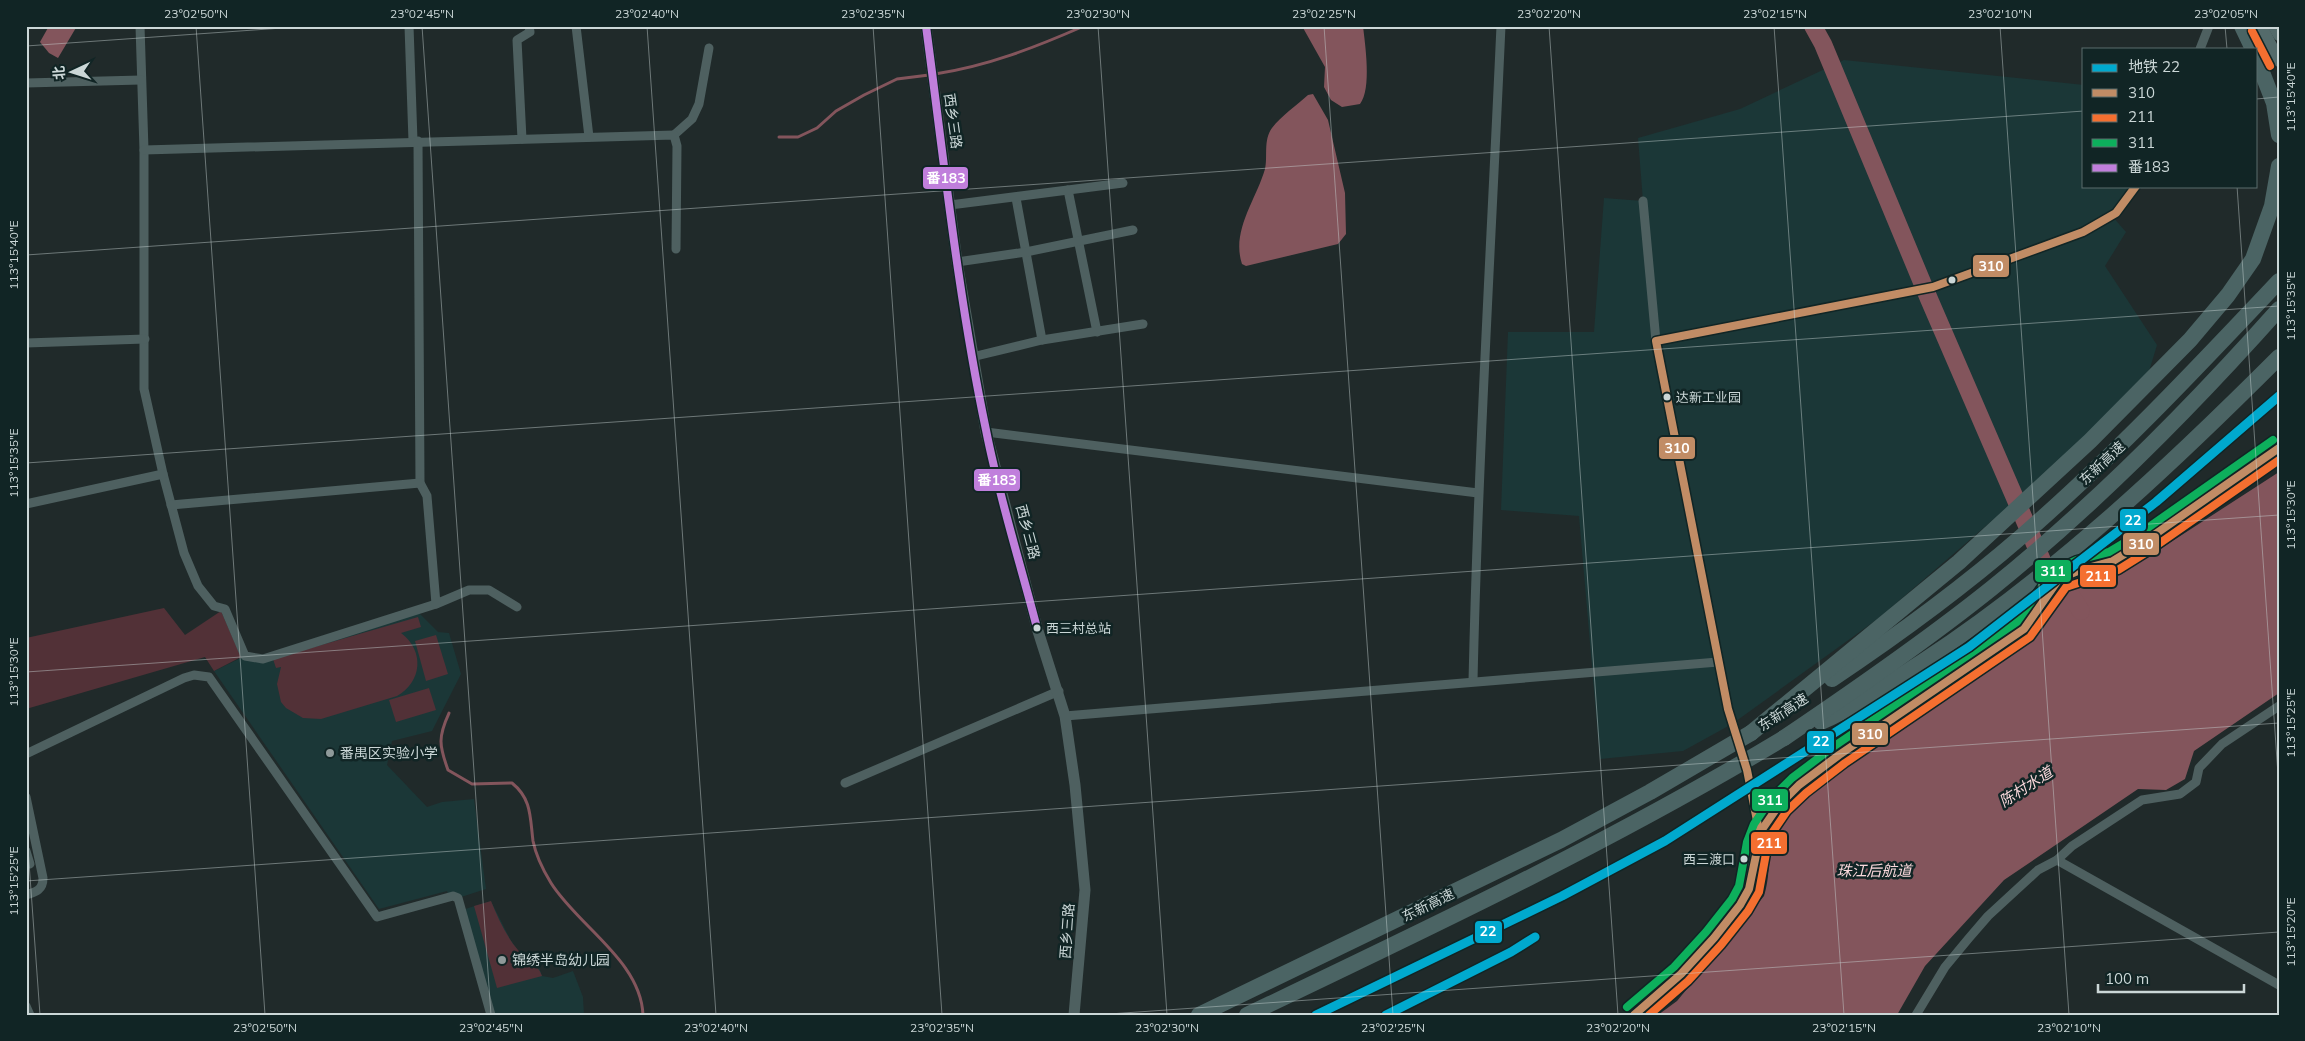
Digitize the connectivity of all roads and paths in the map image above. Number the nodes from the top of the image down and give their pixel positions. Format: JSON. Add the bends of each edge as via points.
{"nodes":[{"id":1,"x":140,"y":26,"type":"edge"},
{"id":2,"x":409,"y":26,"type":"edge"},
{"id":3,"x":529,"y":26,"type":"edge"},
{"id":4,"x":576,"y":26,"type":"edge"},
{"id":5,"x":926,"y":26,"type":"edge"},
{"id":6,"x":1501,"y":26,"type":"edge"},
{"id":7,"x":2209,"y":26,"type":"edge"},
{"id":8,"x":2242,"y":26,"type":"edge"},
{"id":9,"x":2261,"y":26,"type":"edge"},
{"id":10,"x":2274,"y":26,"type":"edge"},
{"id":11,"x":2279,"y":34,"type":"edge"},
{"id":12,"x":709,"y":48,"type":"dead end"},
{"id":13,"x":2200,"y":48,"type":"edge"},
{"id":14,"x":2253,"y":48,"type":"edge"},
{"id":15,"x":2258,"y":62,"type":"edge"},
{"id":16,"x":2279,"y":62,"type":"edge"},
{"id":17,"x":141,"y":80,"type":"junction"},
{"id":18,"x":26,"y":83,"type":"edge"},
{"id":19,"x":674,"y":135,"type":"junction"},
{"id":20,"x":2279,"y":135,"type":"edge"},
{"id":21,"x":589,"y":137,"type":"junction"},
{"id":22,"x":522,"y":139,"type":"junction"},
{"id":23,"x":415,"y":141,"type":"junction"},
{"id":24,"x":144,"y":150,"type":"junction"},
{"id":25,"x":2279,"y":166,"type":"edge"},
{"id":26,"x":1123,"y":182,"type":"dead end"},
{"id":27,"x":2135,"y":188,"type":"edge"},
{"id":28,"x":1068,"y":190,"type":"junction"},
{"id":29,"x":1016,"y":198,"type":"junction"},
{"id":30,"x":1643,"y":201,"type":"dead end"},
{"id":31,"x":950,"y":205,"type":"junction"},
{"id":32,"x":1133,"y":230,"type":"dead end"},
{"id":33,"x":1078,"y":241,"type":"junction"},
{"id":34,"x":676,"y":249,"type":"dead end"},
{"id":35,"x":1026,"y":252,"type":"junction"},
{"id":36,"x":956,"y":262,"type":"junction"},
{"id":37,"x":2279,"y":281,"type":"edge"},
{"id":38,"x":2279,"y":309,"type":"edge"},
{"id":39,"x":1143,"y":324,"type":"dead end"},
{"id":40,"x":1097,"y":332,"type":"junction"},
{"id":41,"x":145,"y":339,"type":"junction"},
{"id":42,"x":1042,"y":340,"type":"junction"},
{"id":43,"x":1656,"y":340,"type":"junction"},
{"id":44,"x":26,"y":343,"type":"edge"},
{"id":45,"x":972,"y":357,"type":"junction"},
{"id":46,"x":2279,"y":357,"type":"edge"},
{"id":47,"x":986,"y":432,"type":"junction"},
{"id":48,"x":2279,"y":448,"type":"edge"},
{"id":49,"x":163,"y":474,"type":"junction"},
{"id":50,"x":420,"y":483,"type":"junction"},
{"id":51,"x":1478,"y":493,"type":"junction"},
{"id":52,"x":26,"y":504,"type":"edge"},
{"id":53,"x":171,"y":506,"type":"junction"},
{"id":54,"x":436,"y":604,"type":"junction"},
{"id":55,"x":517,"y":606,"type":"dead end"},
{"id":56,"x":1718,"y":662,"type":"junction"},
{"id":57,"x":1473,"y":681,"type":"junction"},
{"id":58,"x":1059,"y":691,"type":"junction"},
{"id":59,"x":2279,"y":706,"type":"edge"},
{"id":60,"x":1065,"y":716,"type":"junction"},
{"id":61,"x":1751,"y":733,"type":"junction"},
{"id":62,"x":1784,"y":738,"type":"junction"},
{"id":63,"x":26,"y":754,"type":"edge"},
{"id":64,"x":845,"y":783,"type":"dead end"},
{"id":65,"x":26,"y":797,"type":"edge"},
{"id":66,"x":1760,"y":836,"type":"junction"},
{"id":67,"x":26,"y":851,"type":"edge"},
{"id":68,"x":2058,"y":860,"type":"junction"},
{"id":69,"x":30,"y":864,"type":"dead end"},
{"id":70,"x":26,"y":895,"type":"edge"},
{"id":71,"x":2279,"y":985,"type":"edge"},
{"id":72,"x":26,"y":1006,"type":"edge"},
{"id":73,"x":30,"y":1015,"type":"edge"},
{"id":74,"x":491,"y":1015,"type":"edge"},
{"id":75,"x":1074,"y":1015,"type":"edge"},
{"id":76,"x":1199,"y":1015,"type":"edge"},
{"id":77,"x":1246,"y":1015,"type":"edge"},
{"id":78,"x":1634,"y":1015,"type":"edge"},
{"id":79,"x":1916,"y":1015,"type":"edge"}],
"edges":[{"from":1,"to":17,"type":"street"},
{"from":2,"to":23,"type":"street"},
{"from":3,"to":22,"type":"street","via":[[530,32],[518,40]]},
{"from":4,"to":21,"type":"street"},
{"from":5,"to":31,"type":"street","name":"西乡三路"},
{"from":6,"to":51,"type":"street"},
{"from":7,"to":13,"type":"street"},
{"from":8,"to":14,"type":"highway"},
{"from":9,"to":16,"type":"main road"},
{"from":10,"to":11,"type":"main road"},
{"from":12,"to":19,"type":"street","via":[[699,104],[692,119]]},
{"from":15,"to":20,"type":"highway","via":[[2274,103]]},
{"from":17,"to":18,"type":"street"},
{"from":17,"to":24,"type":"street"},
{"from":19,"to":21,"type":"street"},
{"from":19,"to":34,"type":"street","via":[[677,146]]},
{"from":21,"to":22,"type":"street"},
{"from":22,"to":23,"type":"street"},
{"from":23,"to":24,"type":"street"},
{"from":23,"to":50,"type":"street"},
{"from":24,"to":41,"type":"street"},
{"from":25,"to":61,"type":"highway","via":[[2267,224],[2253,259],[2190,340],[2090,441],[1922,594]]},
{"from":26,"to":28,"type":"street"},
{"from":27,"to":43,"type":"street","via":[[2116,213],[2083,232],[1933,287]]},
{"from":28,"to":29,"type":"street"},
{"from":28,"to":33,"type":"street"},
{"from":29,"to":31,"type":"street"},
{"from":29,"to":35,"type":"street"},
{"from":30,"to":43,"type":"street"},
{"from":31,"to":36,"type":"street","name":"西乡三路"},
{"from":32,"to":33,"type":"street"},
{"from":33,"to":35,"type":"street"},
{"from":33,"to":40,"type":"street"},
{"from":35,"to":36,"type":"street"},
{"from":35,"to":42,"type":"street"},
{"from":36,"to":45,"type":"street","name":"西乡三路"},
{"from":37,"to":61,"type":"highway","name":"东新高速","via":[[2136,430],[2022,536],[1893,637]]},
{"from":38,"to":62,"type":"highway","name":"东新高速","via":[[2153,444],[2026,559],[1952,618]]},
{"from":39,"to":40,"type":"street"},
{"from":40,"to":42,"type":"street"},
{"from":41,"to":44,"type":"street"},
{"from":41,"to":49,"type":"street","via":[[144,389]]},
{"from":42,"to":45,"type":"street"},
{"from":43,"to":56,"type":"street"},
{"from":45,"to":47,"type":"street","name":"西乡三路"},
{"from":46,"to":62,"type":"highway","via":[[2139,491],[2060,559],[1946,646],[1842,713]]},
{"from":47,"to":51,"type":"street"},
{"from":47,"to":58,"type":"street","name":"西乡三路","via":[[1037,628]]},
{"from":48,"to":66,"type":"street","via":[[2144,542],[2112,561],[2059,579],[2024,629],[1800,785],[1779,805]]},
{"from":49,"to":52,"type":"street"},
{"from":49,"to":53,"type":"street"},
{"from":50,"to":53,"type":"street"},
{"from":50,"to":54,"type":"street","via":[[427,496]]},
{"from":51,"to":57,"type":"street"},
{"from":53,"to":54,"type":"street","via":[[184,553],[198,586],[214,606],[225,609],[245,656],[263,659]]},
{"from":54,"to":55,"type":"street","via":[[469,590],[488,590]]},
{"from":56,"to":57,"type":"street"},
{"from":56,"to":66,"type":"street","via":[[1732,724],[1748,770]]},
{"from":57,"to":60,"type":"street"},
{"from":58,"to":60,"type":"street","name":"西乡三路"},
{"from":58,"to":64,"type":"street"},
{"from":59,"to":68,"type":"street","via":[[2222,744],[2199,768],[2196,782],[2180,794],[2142,800],[2072,846]]},
{"from":60,"to":75,"type":"street","name":"西乡三路","via":[[1084,890]]},
{"from":61,"to":76,"type":"highway","name":"东新高速","bridge":true,"via":[[1561,840]]},
{"from":62,"to":77,"type":"highway","name":"东新高速","bridge":true,"via":[[1668,806],[1552,867]]},
{"from":63,"to":74,"type":"street","via":[[184,678],[194,675],[208,677],[377,917],[454,896],[458,898]]},
{"from":65,"to":70,"type":"street","via":[[43,878],[43,885]]},
{"from":66,"to":78,"type":"street","via":[[1749,889],[1740,905],[1682,974]]},
{"from":67,"to":69,"type":"street"},
{"from":68,"to":71,"type":"street"},
{"from":68,"to":79,"type":"street","via":[[2038,870],[1988,916],[1945,967]]},
{"from":72,"to":73,"type":"street"}]}
